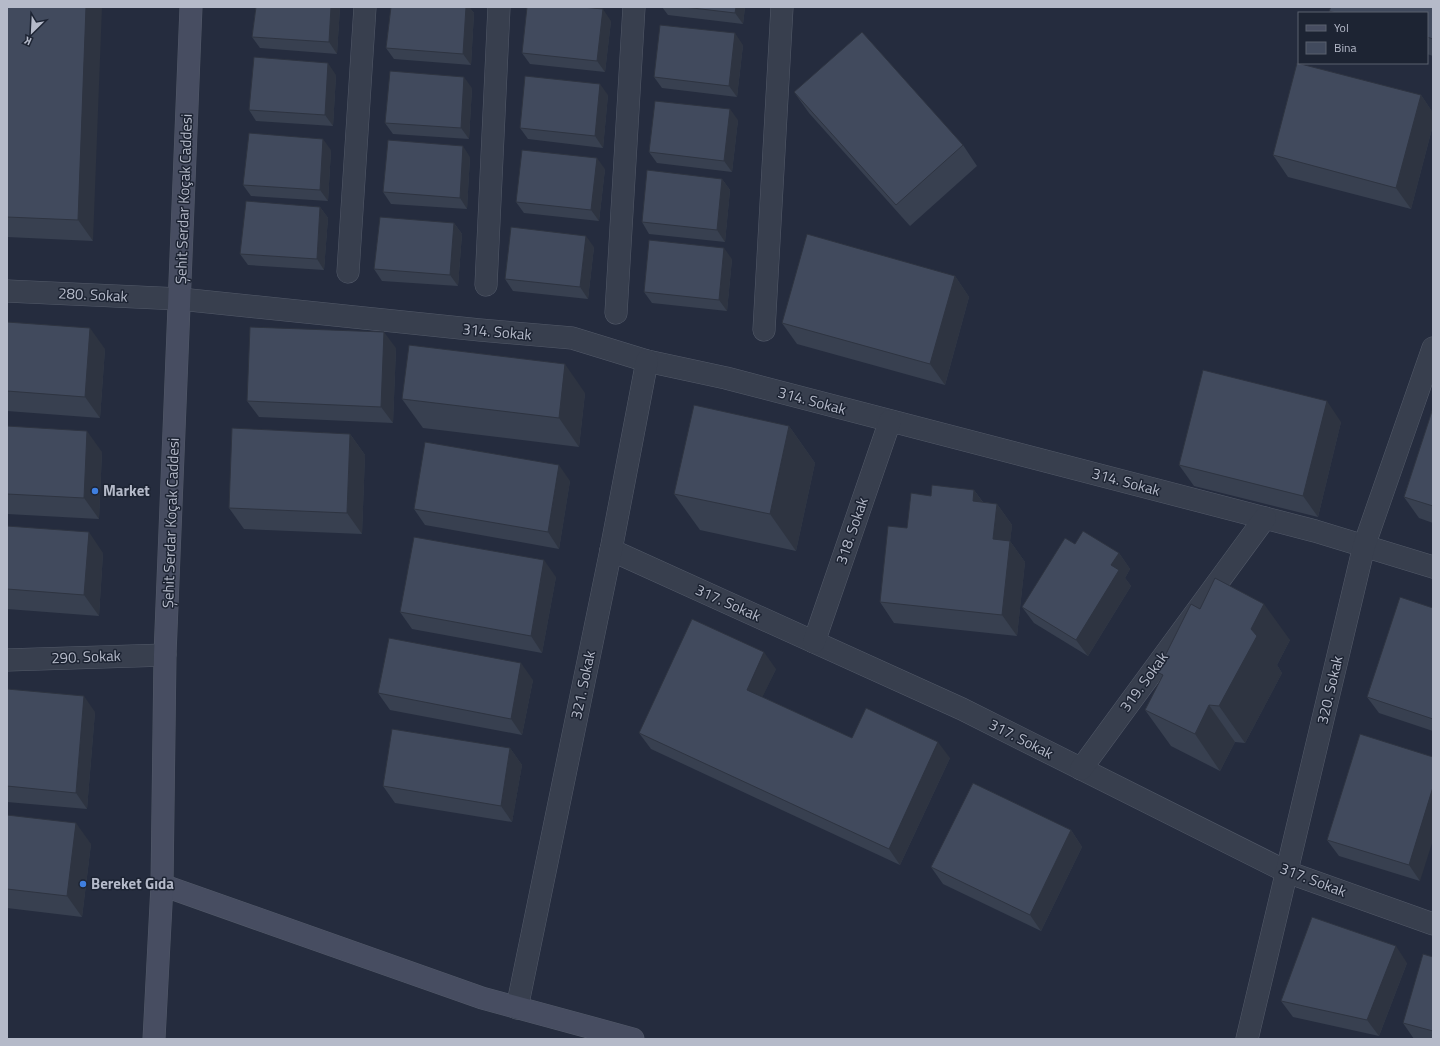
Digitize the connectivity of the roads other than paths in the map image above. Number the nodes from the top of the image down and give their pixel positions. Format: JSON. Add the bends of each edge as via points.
{"nodes":[{"id":1,"x":191,"y":7,"type":"edge"},
{"id":2,"x":365,"y":7,"type":"edge"},
{"id":3,"x":499,"y":7,"type":"edge"},
{"id":4,"x":634,"y":7,"type":"edge"},
{"id":5,"x":782,"y":7,"type":"edge"},
{"id":6,"x":348,"y":272,"type":"dead end"},
{"id":7,"x":486,"y":286,"type":"dead end"},
{"id":8,"x":7,"y":291,"type":"edge"},
{"id":9,"x":180,"y":299,"type":"junction"},
{"id":10,"x":616,"y":313,"type":"dead end"},
{"id":11,"x":764,"y":330,"type":"dead end"},
{"id":12,"x":1433,"y":348,"type":"edge"},
{"id":13,"x":647,"y":361,"type":"junction"},
{"id":14,"x":890,"y":421,"type":"junction"},
{"id":15,"x":1265,"y":518,"type":"junction"},
{"id":16,"x":1364,"y":546,"type":"junction"},
{"id":17,"x":611,"y":550,"type":"junction"},
{"id":18,"x":1433,"y":568,"type":"edge"},
{"id":19,"x":814,"y":642,"type":"junction"},
{"id":20,"x":165,"y":655,"type":"junction"},
{"id":21,"x":7,"y":660,"type":"edge"},
{"id":22,"x":1081,"y":769,"type":"junction"},
{"id":23,"x":1287,"y":872,"type":"junction"},
{"id":24,"x":162,"y":885,"type":"junction"},
{"id":25,"x":1433,"y":924,"type":"edge"},
{"id":26,"x":517,"y":1008,"type":"junction"},
{"id":27,"x":154,"y":1039,"type":"edge"},
{"id":28,"x":633,"y":1039,"type":"edge"},
{"id":29,"x":1247,"y":1039,"type":"edge"}],
"edges":[{"from":1,"to":9,"type":"street","name":"Şehit Serdar Koçak Caddesi"},
{"from":2,"to":6,"type":"street"},
{"from":3,"to":7,"type":"street"},
{"from":4,"to":10,"type":"street"},
{"from":5,"to":11,"type":"street"},
{"from":8,"to":9,"type":"street","name":"280. Sokak"},
{"from":9,"to":13,"type":"street","name":"314. Sokak","via":[[572,338]]},
{"from":9,"to":20,"type":"street","name":"Şehit Serdar Koçak Caddesi"},
{"from":12,"to":16,"type":"street","name":"320. Sokak"},
{"from":13,"to":14,"type":"street","name":"314. Sokak","via":[[726,378]]},
{"from":13,"to":17,"type":"street","name":"321. Sokak"},
{"from":14,"to":15,"type":"street","name":"314. Sokak"},
{"from":14,"to":19,"type":"street","name":"318. Sokak"},
{"from":15,"to":16,"type":"street","name":"314. Sokak"},
{"from":15,"to":22,"type":"street","name":"319. Sokak"},
{"from":16,"to":18,"type":"street","name":"314. Sokak"},
{"from":16,"to":23,"type":"street","name":"320. Sokak"},
{"from":17,"to":19,"type":"street","name":"317. Sokak"},
{"from":17,"to":26,"type":"street","name":"321. Sokak"},
{"from":19,"to":22,"type":"street","name":"317. Sokak","via":[[962,709]]},
{"from":20,"to":21,"type":"street","name":"290. Sokak"},
{"from":20,"to":24,"type":"street","name":"Şehit Serdar Koçak Caddesi"},
{"from":22,"to":23,"type":"street","name":"317. Sokak"},
{"from":23,"to":25,"type":"street","name":"317. Sokak"},
{"from":23,"to":29,"type":"street","name":"320. Sokak"},
{"from":24,"to":26,"type":"street","via":[[482,998]]},
{"from":24,"to":27,"type":"street","name":"Şehit Serdar Koçak Caddesi"},
{"from":26,"to":28,"type":"street"}]}
